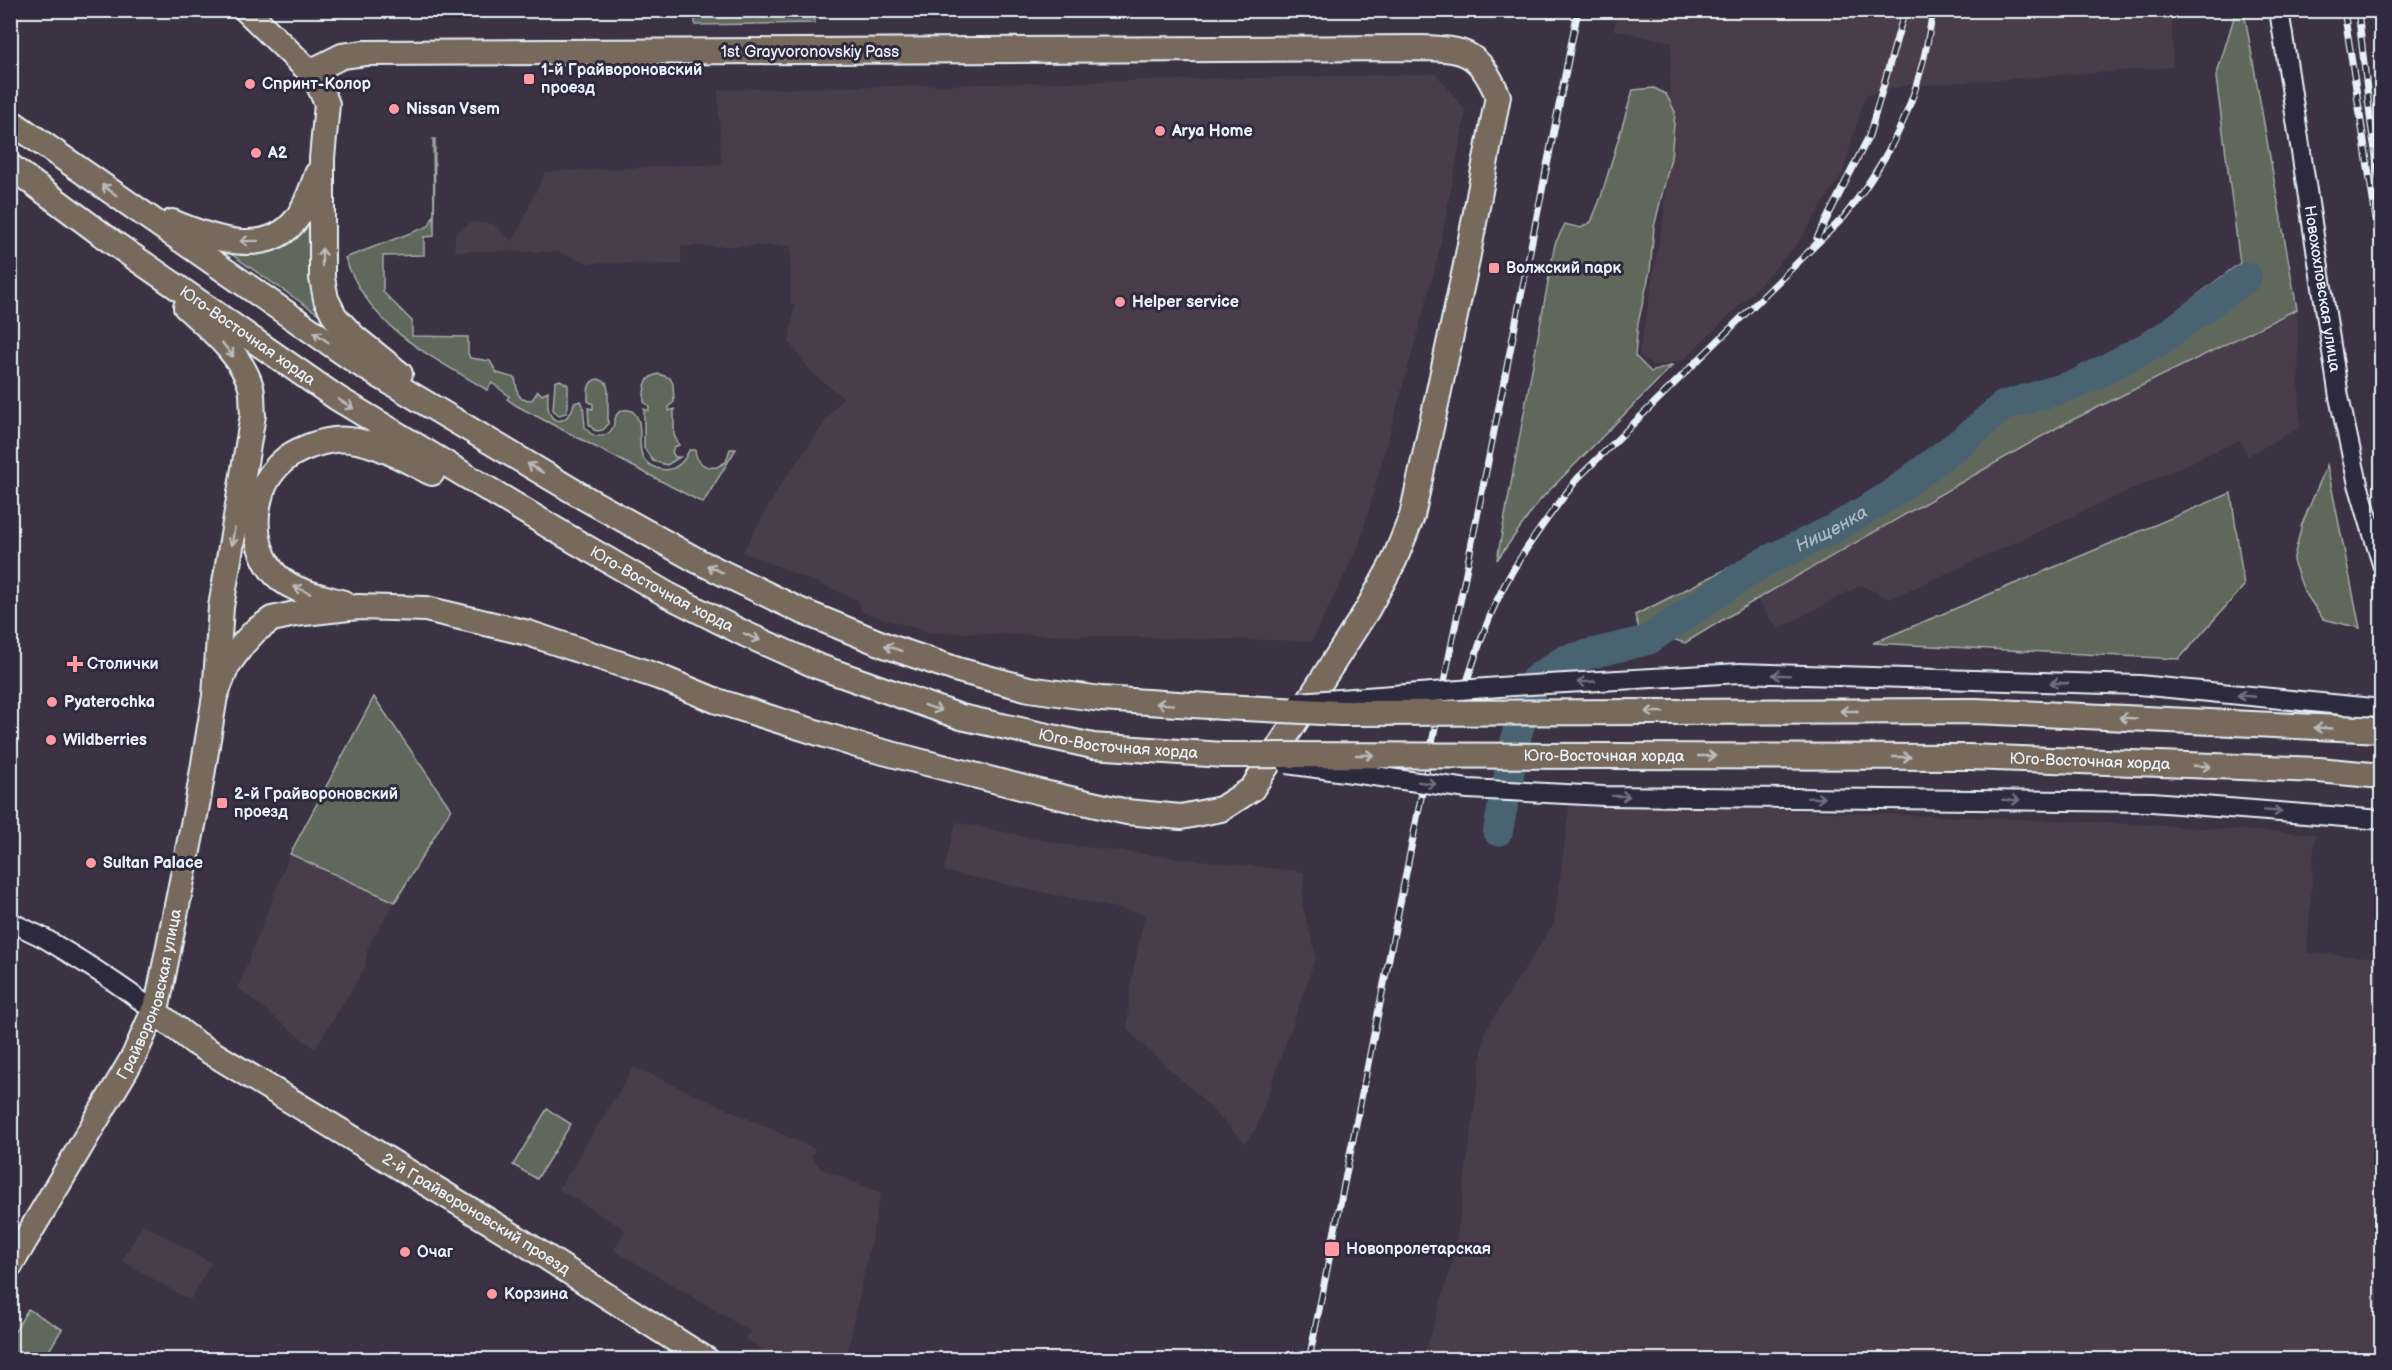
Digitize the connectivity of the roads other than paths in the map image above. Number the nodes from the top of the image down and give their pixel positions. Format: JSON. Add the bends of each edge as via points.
{"nodes":[{"id":1,"x":246,"y":10,"type":"edge"},
{"id":2,"x":2279,"y":10,"type":"edge"},
{"id":3,"x":310,"y":72,"type":"junction"},
{"id":4,"x":10,"y":122,"type":"edge"},
{"id":5,"x":322,"y":158,"type":"junction"},
{"id":6,"x":14,"y":169,"type":"edge"},
{"id":7,"x":131,"y":206,"type":"junction"},
{"id":8,"x":108,"y":239,"type":"junction"},
{"id":9,"x":478,"y":434,"type":"junction"},
{"id":10,"x":556,"y":530,"type":"junction"},
{"id":11,"x":2382,"y":564,"type":"edge"},
{"id":12,"x":358,"y":607,"type":"junction"},
{"id":13,"x":215,"y":696,"type":"junction"},
{"id":14,"x":2377,"y":705,"type":"edge"},
{"id":15,"x":1224,"y":707,"type":"junction"},
{"id":16,"x":2382,"y":730,"type":"edge"},
{"id":17,"x":1223,"y":755,"type":"junction"},
{"id":18,"x":2382,"y":776,"type":"edge"},
{"id":19,"x":2382,"y":820,"type":"edge"},
{"id":20,"x":10,"y":921,"type":"edge"},
{"id":21,"x":154,"y":1011,"type":"junction"},
{"id":22,"x":10,"y":1266,"type":"edge"},
{"id":23,"x":706,"y":1359,"type":"edge"}],
"edges":[{"from":1,"to":3,"type":"main road"},
{"from":2,"to":11,"type":"street","name":"Новохохловская улица","via":[[2339,397],[2358,484]]},
{"from":3,"to":5,"type":"main road","via":[[327,104]]},
{"from":3,"to":12,"type":"main road","name":"1st Grayvoronovskiy Pass","via":[[342,57],[365,52],[1421,48],[1472,55],[1488,73],[1498,96],[1413,516],[1367,610],[1252,789],[1221,809],[1181,817],[1127,812],[1044,793],[860,746],[717,701],[528,633],[426,609]]},
{"from":7,"to":4,"type":"main road","one_way":true},
{"from":5,"to":7,"type":"main road","one_way":true,"via":[[297,219],[267,240],[249,243],[201,234]]},
{"from":9,"to":5,"type":"main road","one_way":true,"via":[[335,317],[322,278]]},
{"from":6,"to":8,"type":"main road","name":"Юго-Восточная хорда"},
{"from":9,"to":7,"type":"main road","one_way":true,"via":[[358,363]]},
{"from":8,"to":10,"type":"main road","name":"Юго-Восточная хорда","one_way":true,"via":[[337,398]]},
{"from":8,"to":13,"type":"main road","one_way":true,"via":[[223,344],[241,366],[251,387],[253,415],[221,608]]},
{"from":15,"to":9,"type":"main road","one_way":true,"via":[[1101,699],[1029,689],[887,646],[799,610],[698,561]]},
{"from":12,"to":10,"type":"main road","one_way":true,"via":[[304,592],[287,583],[272,571],[262,553],[256,513],[261,494],[284,460],[308,447],[334,440],[357,442],[388,452]]},
{"from":10,"to":17,"type":"main road","name":"Юго-Восточная хорда","one_way":true,"via":[[745,634],[885,692],[961,717],[1093,746]]},
{"from":12,"to":13,"type":"main road","via":[[272,619],[243,644],[227,666]]},
{"from":13,"to":21,"type":"main road","name":"Грайвороновская улица","via":[[166,968]]},
{"from":14,"to":15,"type":"street","one_way":true,"bridge":true,"via":[[2139,685],[1740,674]]},
{"from":16,"to":15,"type":"main road","one_way":true,"bridge":true,"via":[[1975,711],[1341,713]]},
{"from":17,"to":18,"type":"main road","name":"Юго-Восточная хорда","one_way":true,"bridge":true,"via":[[1969,757],[2319,770]]},
{"from":17,"to":19,"type":"street","one_way":true,"bridge":true,"via":[[1480,790],[1604,796],[2152,802]]},
{"from":20,"to":21,"type":"street","via":[[41,936]]},
{"from":21,"to":22,"type":"main road","name":"Грайвороновская улица","via":[[134,1056]]},
{"from":21,"to":23,"type":"main road","name":"2-й Грайвороновский проезд","via":[[194,1042],[515,1237]]}]}
